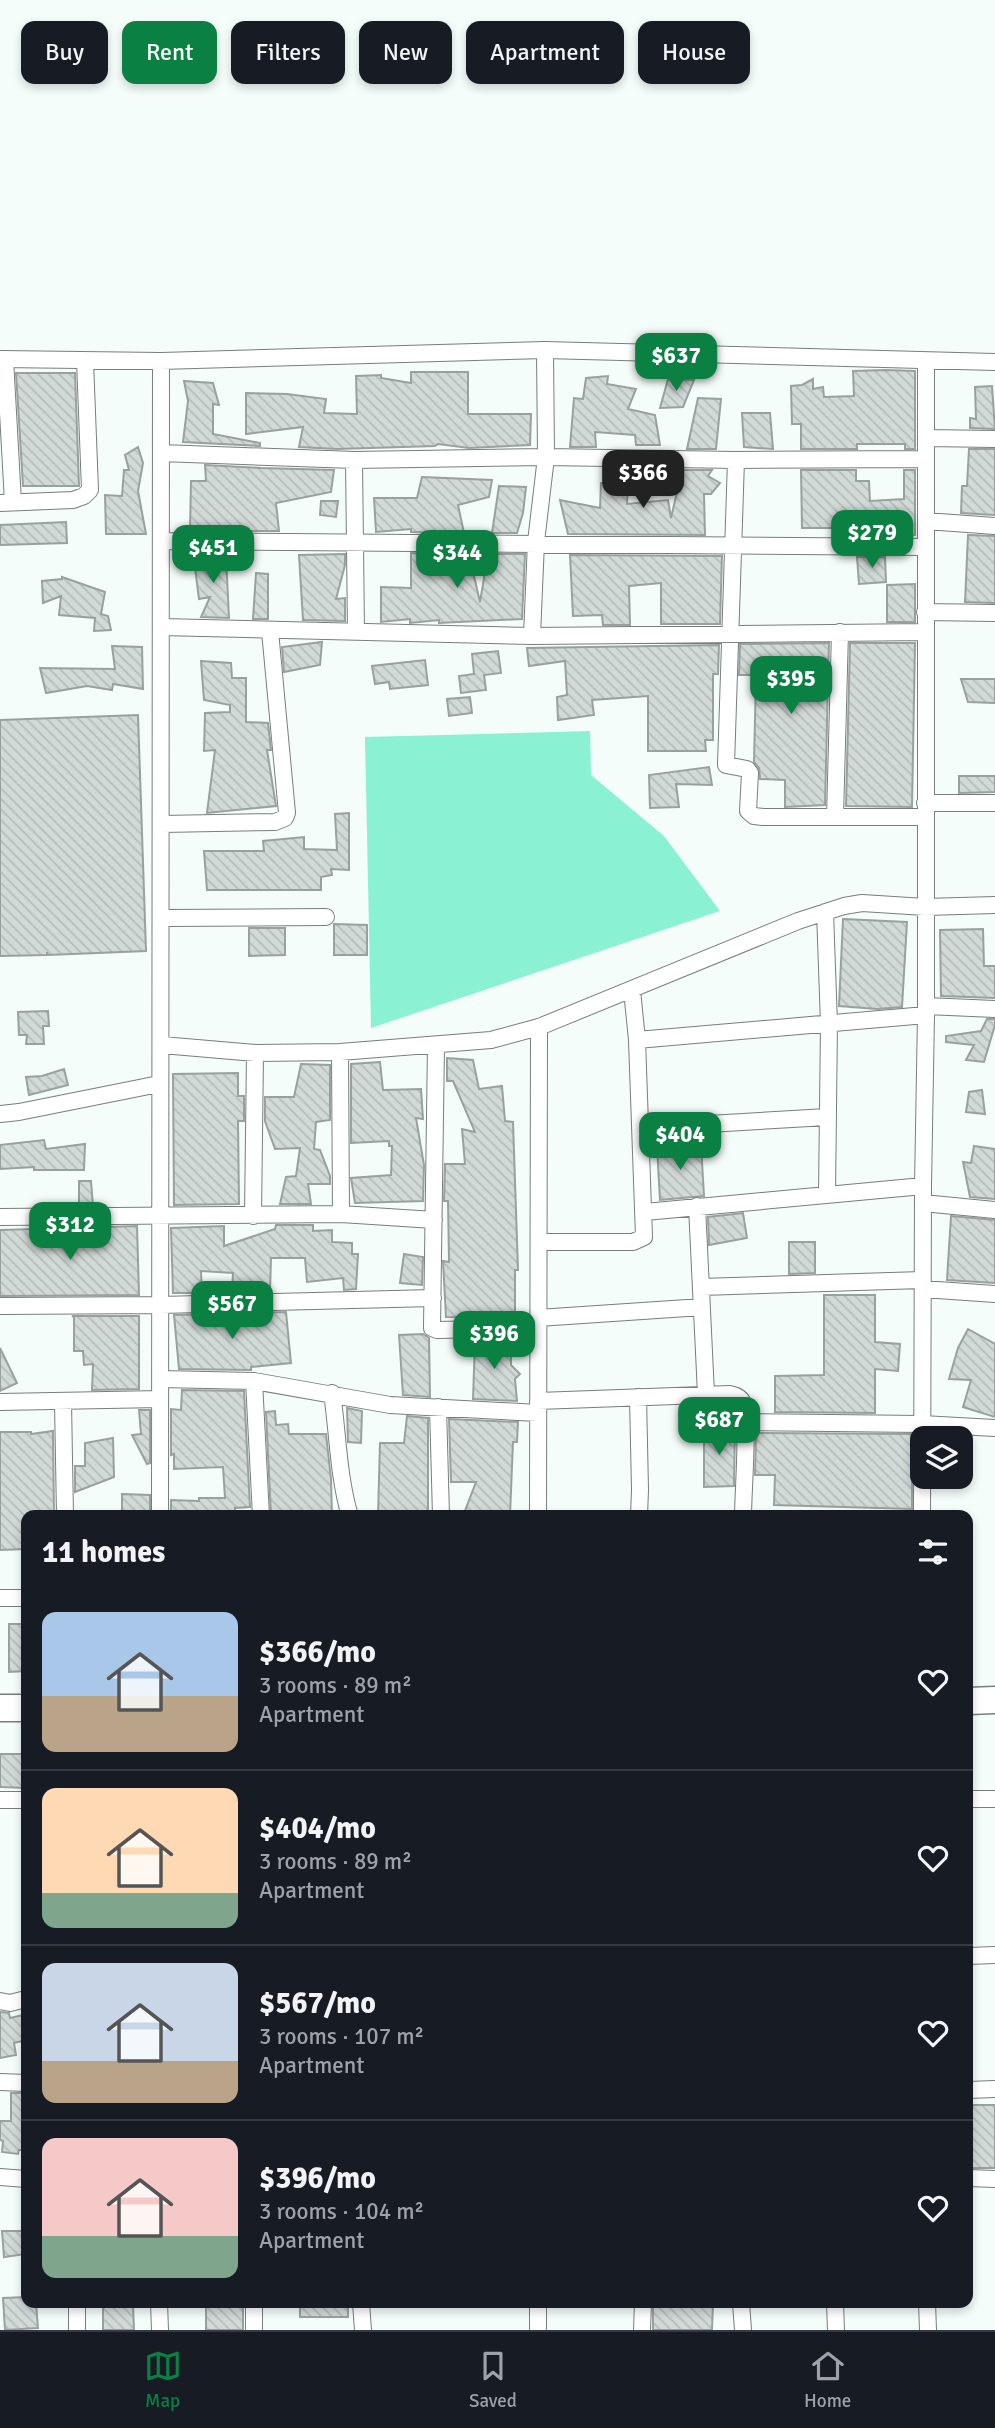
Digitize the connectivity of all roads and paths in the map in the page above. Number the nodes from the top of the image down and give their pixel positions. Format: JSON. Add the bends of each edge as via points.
{"nodes":[{"id":1,"x":545,"y":350,"type":"junction"},
{"id":2,"x":2,"y":359,"type":"edge"},
{"id":3,"x":85,"y":361,"type":"junction"},
{"id":4,"x":161,"y":361,"type":"junction"},
{"id":5,"x":926,"y":362,"type":"junction"},
{"id":6,"x":995,"y":362,"type":"edge"},
{"id":7,"x":926,"y":438,"type":"junction"},
{"id":8,"x":995,"y":439,"type":"edge"},
{"id":9,"x":161,"y":453,"type":"junction"},
{"id":10,"x":545,"y":457,"type":"junction"},
{"id":11,"x":926,"y":459,"type":"junction"},
{"id":12,"x":354,"y":460,"type":"junction"},
{"id":13,"x":736,"y":460,"type":"junction"},
{"id":14,"x":6,"y":502,"type":"edge"},
{"id":15,"x":926,"y":521,"type":"junction"},
{"id":16,"x":995,"y":526,"type":"edge"},
{"id":17,"x":161,"y":541,"type":"junction"},
{"id":18,"x":536,"y":542,"type":"junction"},
{"id":19,"x":355,"y":543,"type":"junction"},
{"id":20,"x":733,"y":545,"type":"junction"},
{"id":21,"x":926,"y":547,"type":"junction"},
{"id":22,"x":925,"y":612,"type":"junction"},
{"id":23,"x":995,"y":613,"type":"edge"},
{"id":24,"x":161,"y":628,"type":"junction"},
{"id":25,"x":270,"y":631,"type":"junction"},
{"id":26,"x":356,"y":632,"type":"junction"},
{"id":27,"x":839,"y":632,"type":"junction"},
{"id":28,"x":925,"y":632,"type":"junction"},
{"id":29,"x":730,"y":633,"type":"junction"},
{"id":30,"x":532,"y":636,"type":"junction"},
{"id":31,"x":995,"y":803,"type":"edge"},
{"id":32,"x":925,"y":810,"type":"junction"},
{"id":33,"x":835,"y":817,"type":"junction"},
{"id":34,"x":162,"y":824,"type":"junction"},
{"id":35,"x":995,"y":905,"type":"edge"},
{"id":36,"x":925,"y":907,"type":"junction"},
{"id":37,"x":825,"y":912,"type":"junction"},
{"id":38,"x":326,"y":917,"type":"dead end"},
{"id":39,"x":162,"y":918,"type":"junction"},
{"id":40,"x":632,"y":990,"type":"junction"},
{"id":41,"x":995,"y":1009,"type":"edge"},
{"id":42,"x":926,"y":1010,"type":"junction"},
{"id":43,"x":829,"y":1024,"type":"junction"},
{"id":44,"x":539,"y":1027,"type":"junction"},
{"id":45,"x":637,"y":1040,"type":"junction"},
{"id":46,"x":162,"y":1045,"type":"junction"},
{"id":47,"x":436,"y":1045,"type":"junction"},
{"id":48,"x":340,"y":1052,"type":"junction"},
{"id":49,"x":255,"y":1053,"type":"junction"},
{"id":50,"x":159,"y":1084,"type":"junction"},
{"id":51,"x":0,"y":1114,"type":"edge"},
{"id":52,"x":827,"y":1117,"type":"junction"},
{"id":53,"x":640,"y":1128,"type":"junction"},
{"id":54,"x":923,"y":1186,"type":"junction"},
{"id":55,"x":827,"y":1194,"type":"junction"},
{"id":56,"x":923,"y":1203,"type":"junction"},
{"id":57,"x":697,"y":1206,"type":"junction"},
{"id":58,"x":995,"y":1210,"type":"edge"},
{"id":59,"x":645,"y":1212,"type":"junction"},
{"id":60,"x":341,"y":1214,"type":"junction"},
{"id":61,"x":161,"y":1215,"type":"junction"},
{"id":62,"x":253,"y":1216,"type":"junction"},
{"id":63,"x":0,"y":1217,"type":"edge"},
{"id":64,"x":434,"y":1220,"type":"junction"},
{"id":65,"x":539,"y":1242,"type":"junction"},
{"id":66,"x":923,"y":1285,"type":"junction"},
{"id":67,"x":701,"y":1287,"type":"junction"},
{"id":68,"x":995,"y":1294,"type":"edge"},
{"id":69,"x":433,"y":1298,"type":"junction"},
{"id":70,"x":161,"y":1305,"type":"junction"},
{"id":71,"x":0,"y":1306,"type":"edge"},
{"id":72,"x":702,"y":1307,"type":"junction"},
{"id":73,"x":538,"y":1323,"type":"junction"},
{"id":74,"x":161,"y":1379,"type":"junction"},
{"id":75,"x":254,"y":1381,"type":"junction"},
{"id":76,"x":332,"y":1393,"type":"junction"},
{"id":77,"x":706,"y":1394,"type":"junction"},
{"id":78,"x":638,"y":1397,"type":"junction"},
{"id":79,"x":160,"y":1399,"type":"junction"},
{"id":80,"x":0,"y":1402,"type":"edge"},
{"id":81,"x":63,"y":1402,"type":"junction"},
{"id":82,"x":438,"y":1407,"type":"junction"},
{"id":83,"x":538,"y":1407,"type":"junction"},
{"id":84,"x":745,"y":1422,"type":"junction"},
{"id":85,"x":922,"y":1424,"type":"junction"},
{"id":86,"x":995,"y":1427,"type":"edge"},
{"id":87,"x":65,"y":1510,"type":"edge"},
{"id":88,"x":160,"y":1510,"type":"edge"},
{"id":89,"x":261,"y":1510,"type":"edge"},
{"id":90,"x":348,"y":1510,"type":"edge"},
{"id":91,"x":441,"y":1510,"type":"edge"},
{"id":92,"x":538,"y":1510,"type":"edge"},
{"id":93,"x":639,"y":1510,"type":"edge"},
{"id":94,"x":743,"y":1510,"type":"edge"},
{"id":95,"x":922,"y":1510,"type":"edge"},
{"id":96,"x":0,"y":1598,"type":"edge"},
{"id":97,"x":21,"y":1598,"type":"edge"},
{"id":98,"x":995,"y":1700,"type":"edge"},
{"id":99,"x":973,"y":1701,"type":"edge"},
{"id":100,"x":0,"y":1708,"type":"edge"},
{"id":101,"x":21,"y":1708,"type":"edge"},
{"id":102,"x":973,"y":1799,"type":"edge"},
{"id":103,"x":995,"y":1799,"type":"edge"},
{"id":104,"x":0,"y":1800,"type":"edge"},
{"id":105,"x":21,"y":1800,"type":"edge"},
{"id":106,"x":995,"y":1955,"type":"edge"},
{"id":107,"x":973,"y":1956,"type":"edge"},
{"id":108,"x":21,"y":2000,"type":"edge"},
{"id":109,"x":0,"y":2001,"type":"edge"},
{"id":110,"x":0,"y":2082,"type":"edge"},
{"id":111,"x":21,"y":2083,"type":"edge"},
{"id":112,"x":995,"y":2089,"type":"edge"},
{"id":113,"x":973,"y":2090,"type":"edge"},
{"id":114,"x":0,"y":2177,"type":"edge"},
{"id":115,"x":973,"y":2178,"type":"edge"},
{"id":116,"x":21,"y":2179,"type":"edge"},
{"id":117,"x":995,"y":2179,"type":"edge"},
{"id":118,"x":77,"y":2308,"type":"edge"},
{"id":119,"x":159,"y":2308,"type":"edge"},
{"id":120,"x":254,"y":2308,"type":"edge"},
{"id":121,"x":361,"y":2308,"type":"edge"},
{"id":122,"x":538,"y":2308,"type":"edge"},
{"id":123,"x":643,"y":2308,"type":"edge"},
{"id":124,"x":741,"y":2308,"type":"edge"},
{"id":125,"x":835,"y":2308,"type":"edge"},
{"id":126,"x":928,"y":2308,"type":"edge"},
{"id":127,"x":77,"y":2330,"type":"edge"},
{"id":128,"x":160,"y":2330,"type":"edge"},
{"id":129,"x":254,"y":2330,"type":"edge"},
{"id":130,"x":363,"y":2330,"type":"edge"},
{"id":131,"x":538,"y":2330,"type":"edge"},
{"id":132,"x":642,"y":2330,"type":"edge"},
{"id":133,"x":743,"y":2330,"type":"edge"},
{"id":134,"x":836,"y":2330,"type":"edge"},
{"id":135,"x":928,"y":2330,"type":"edge"}],
"edges":[{"from":1,"to":4,"type":"street"},
{"from":1,"to":5,"type":"street"},
{"from":1,"to":10,"type":"street"},
{"from":2,"to":3,"type":"street"},
{"from":2,"to":14,"type":"street"},
{"from":3,"to":4,"type":"street"},
{"from":3,"to":14,"type":"street","via":[[90,490],[73,500]]},
{"from":4,"to":9,"type":"street"},
{"from":5,"to":6,"type":"street"},
{"from":5,"to":7,"type":"street"},
{"from":7,"to":8,"type":"street"},
{"from":7,"to":11,"type":"street"},
{"from":9,"to":12,"type":"street"},
{"from":9,"to":17,"type":"street"},
{"from":10,"to":12,"type":"street"},
{"from":10,"to":13,"type":"street"},
{"from":10,"to":18,"type":"street"},
{"from":11,"to":13,"type":"street"},
{"from":11,"to":15,"type":"street"},
{"from":12,"to":19,"type":"street"},
{"from":13,"to":20,"type":"street"},
{"from":15,"to":16,"type":"street"},
{"from":15,"to":21,"type":"street"},
{"from":17,"to":19,"type":"street"},
{"from":17,"to":24,"type":"street"},
{"from":18,"to":19,"type":"street"},
{"from":18,"to":20,"type":"street"},
{"from":18,"to":30,"type":"street"},
{"from":19,"to":26,"type":"street"},
{"from":20,"to":21,"type":"street"},
{"from":20,"to":29,"type":"street"},
{"from":21,"to":22,"type":"street"},
{"from":22,"to":23,"type":"street"},
{"from":22,"to":28,"type":"street"},
{"from":24,"to":25,"type":"street"},
{"from":24,"to":34,"type":"street"},
{"from":25,"to":26,"type":"street"},
{"from":25,"to":34,"type":"street","via":[[285,818],[275,822]]},
{"from":26,"to":30,"type":"street"},
{"from":27,"to":28,"type":"street"},
{"from":27,"to":29,"type":"street"},
{"from":27,"to":33,"type":"street"},
{"from":28,"to":32,"type":"street"},
{"from":29,"to":30,"type":"street"},
{"from":29,"to":33,"type":"street","via":[[726,765],[750,773],[748,811],[763,817]]},
{"from":31,"to":32,"type":"street"},
{"from":32,"to":33,"type":"street"},
{"from":32,"to":36,"type":"street"},
{"from":34,"to":39,"type":"street"},
{"from":35,"to":36,"type":"street"},
{"from":36,"to":37,"type":"street","via":[[862,903]]},
{"from":36,"to":42,"type":"street"},
{"from":37,"to":40,"type":"street"},
{"from":37,"to":43,"type":"street"},
{"from":38,"to":39,"type":"street"},
{"from":39,"to":46,"type":"street"},
{"from":40,"to":44,"type":"street"},
{"from":40,"to":45,"type":"street"},
{"from":41,"to":42,"type":"street"},
{"from":42,"to":43,"type":"street"},
{"from":42,"to":54,"type":"street"},
{"from":43,"to":45,"type":"street"},
{"from":43,"to":52,"type":"street"},
{"from":44,"to":47,"type":"street","via":[[491,1040]]},
{"from":44,"to":65,"type":"street"},
{"from":45,"to":53,"type":"street"},
{"from":46,"to":49,"type":"street"},
{"from":46,"to":50,"type":"street"},
{"from":47,"to":48,"type":"street"},
{"from":47,"to":64,"type":"street"},
{"from":48,"to":49,"type":"street"},
{"from":48,"to":60,"type":"street"},
{"from":49,"to":62,"type":"street"},
{"from":50,"to":51,"type":"street"},
{"from":50,"to":61,"type":"street"},
{"from":52,"to":53,"type":"street"},
{"from":52,"to":55,"type":"street"},
{"from":53,"to":59,"type":"street"},
{"from":54,"to":55,"type":"street"},
{"from":54,"to":56,"type":"street"},
{"from":55,"to":57,"type":"street"},
{"from":56,"to":58,"type":"street"},
{"from":56,"to":66,"type":"street"},
{"from":57,"to":59,"type":"street"},
{"from":57,"to":67,"type":"street"},
{"from":59,"to":65,"type":"street","via":[[645,1237],[633,1242]]},
{"from":60,"to":62,"type":"street"},
{"from":60,"to":64,"type":"street"},
{"from":61,"to":62,"type":"street"},
{"from":61,"to":63,"type":"street"},
{"from":61,"to":70,"type":"street"},
{"from":64,"to":69,"type":"street"},
{"from":65,"to":73,"type":"street"},
{"from":66,"to":67,"type":"street"},
{"from":66,"to":68,"type":"street"},
{"from":66,"to":85,"type":"street"},
{"from":67,"to":72,"type":"street"},
{"from":69,"to":70,"type":"street"},
{"from":69,"to":73,"type":"street","via":[[430,1321],[437,1330]]},
{"from":70,"to":71,"type":"street"},
{"from":70,"to":74,"type":"street"},
{"from":72,"to":73,"type":"street"},
{"from":72,"to":77,"type":"street"},
{"from":73,"to":83,"type":"street"},
{"from":74,"to":75,"type":"street"},
{"from":74,"to":79,"type":"street"},
{"from":75,"to":76,"type":"street"},
{"from":75,"to":89,"type":"street"},
{"from":76,"to":82,"type":"street","via":[[390,1405]]},
{"from":76,"to":90,"type":"street"},
{"from":77,"to":78,"type":"street"},
{"from":77,"to":84,"type":"street","via":[[730,1394],[742,1400]]},
{"from":78,"to":83,"type":"street"},
{"from":78,"to":93,"type":"street"},
{"from":79,"to":81,"type":"street"},
{"from":79,"to":88,"type":"street"},
{"from":80,"to":81,"type":"street"},
{"from":81,"to":87,"type":"street"},
{"from":82,"to":83,"type":"street"},
{"from":82,"to":91,"type":"street"},
{"from":83,"to":92,"type":"street"},
{"from":84,"to":85,"type":"street"},
{"from":84,"to":94,"type":"street"},
{"from":85,"to":86,"type":"street"},
{"from":85,"to":95,"type":"street"},
{"from":96,"to":97,"type":"street"},
{"from":98,"to":99,"type":"main road"},
{"from":100,"to":101,"type":"main road"},
{"from":102,"to":103,"type":"street"},
{"from":104,"to":105,"type":"street"},
{"from":106,"to":107,"type":"street"},
{"from":108,"to":109,"type":"street"},
{"from":110,"to":111,"type":"street"},
{"from":112,"to":113,"type":"street"},
{"from":114,"to":116,"type":"street"},
{"from":115,"to":117,"type":"street"},
{"from":118,"to":127,"type":"street"},
{"from":119,"to":128,"type":"street"},
{"from":120,"to":129,"type":"street"},
{"from":121,"to":130,"type":"street"},
{"from":122,"to":131,"type":"street"},
{"from":123,"to":132,"type":"street"},
{"from":124,"to":133,"type":"street"},
{"from":125,"to":134,"type":"street"},
{"from":126,"to":135,"type":"street"}]}
